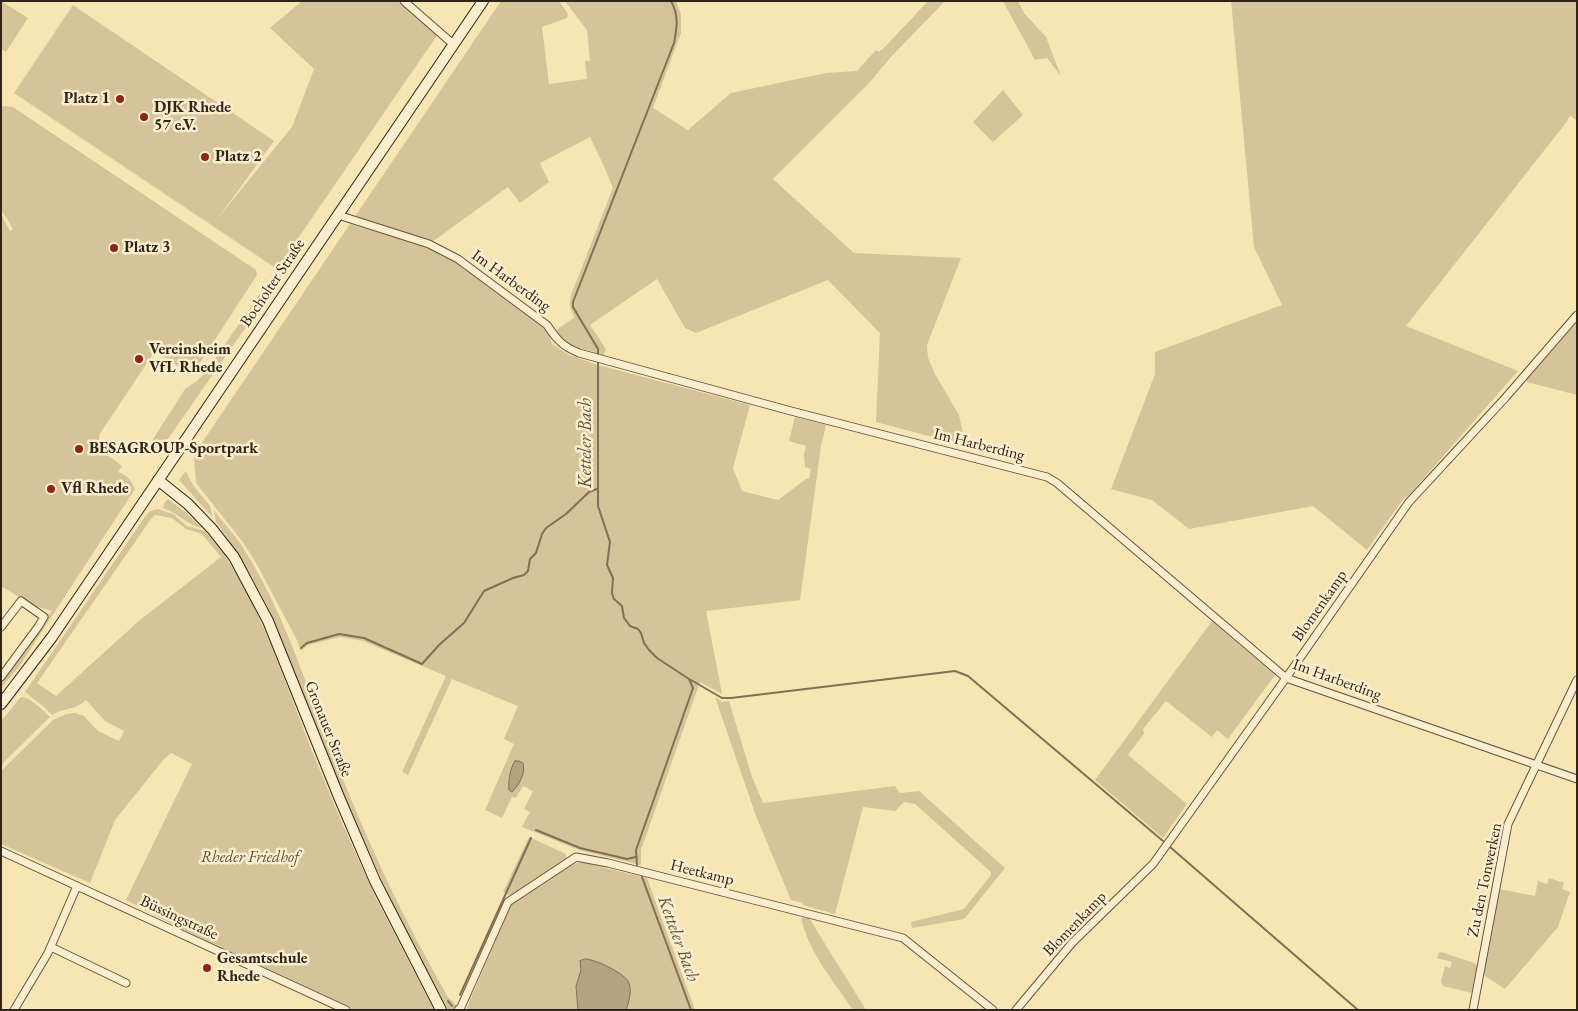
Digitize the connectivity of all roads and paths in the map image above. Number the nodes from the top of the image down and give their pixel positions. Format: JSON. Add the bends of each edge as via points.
{"nodes":[{"id":1,"x":404,"y":1,"type":"edge"},
{"id":2,"x":483,"y":1,"type":"edge"},
{"id":3,"x":454,"y":44,"type":"junction"},
{"id":4,"x":338,"y":215,"type":"junction"},
{"id":5,"x":1577,"y":315,"type":"edge"},
{"id":6,"x":158,"y":480,"type":"junction"},
{"id":7,"x":2,"y":626,"type":"edge"},
{"id":8,"x":1,"y":677,"type":"edge"},
{"id":9,"x":1286,"y":678,"type":"junction"},
{"id":10,"x":1577,"y":680,"type":"edge"},
{"id":11,"x":1,"y":704,"type":"edge"},
{"id":12,"x":1537,"y":765,"type":"junction"},
{"id":13,"x":1577,"y":779,"type":"edge"},
{"id":14,"x":1,"y":851,"type":"edge"},
{"id":15,"x":77,"y":886,"type":"junction"},
{"id":16,"x":51,"y":947,"type":"junction"},
{"id":17,"x":126,"y":982,"type":"dead end"},
{"id":18,"x":14,"y":1010,"type":"edge"},
{"id":19,"x":346,"y":1010,"type":"edge"},
{"id":20,"x":441,"y":1010,"type":"edge"},
{"id":21,"x":458,"y":1010,"type":"edge"},
{"id":22,"x":993,"y":1010,"type":"edge"},
{"id":23,"x":1016,"y":1010,"type":"edge"},
{"id":24,"x":1473,"y":1010,"type":"edge"}],
"edges":[{"from":1,"to":3,"type":"street"},
{"from":2,"to":3,"type":"main road","name":"Bocholter Straße"},
{"from":3,"to":4,"type":"main road","name":"Bocholter Straße"},
{"from":4,"to":6,"type":"main road","name":"Bocholter Straße"},
{"from":4,"to":9,"type":"street","name":"Im Harberding","via":[[429,244],[458,259],[547,325],[566,348],[791,411],[1047,477]]},
{"from":5,"to":9,"type":"street","name":"Blomenkamp","via":[[1409,502]]},
{"from":6,"to":11,"type":"main road","name":"Bocholter Straße","via":[[52,637]]},
{"from":6,"to":20,"type":"main road","name":"Gronauer Straße","via":[[188,504],[234,557],[268,622],[374,881]]},
{"from":7,"to":8,"type":"street","via":[[21,601],[44,617]]},
{"from":9,"to":12,"type":"street","name":"Im Harberding"},
{"from":9,"to":23,"type":"street","name":"Blomenkamp","via":[[1153,864],[1072,943]]},
{"from":10,"to":12,"type":"street","name":"Zu den Tonwerken"},
{"from":12,"to":13,"type":"street","name":"Im Harberding"},
{"from":12,"to":24,"type":"street","name":"Zu den Tonwerken","via":[[1508,824]]},
{"from":14,"to":15,"type":"street","name":"Büssingstraße"},
{"from":15,"to":16,"type":"street"},
{"from":15,"to":19,"type":"street","name":"Büssingstraße"},
{"from":16,"to":17,"type":"street"},
{"from":16,"to":18,"type":"street"},
{"from":21,"to":22,"type":"street","name":"Heetkamp","via":[[508,902],[576,857],[902,938]]}]}
